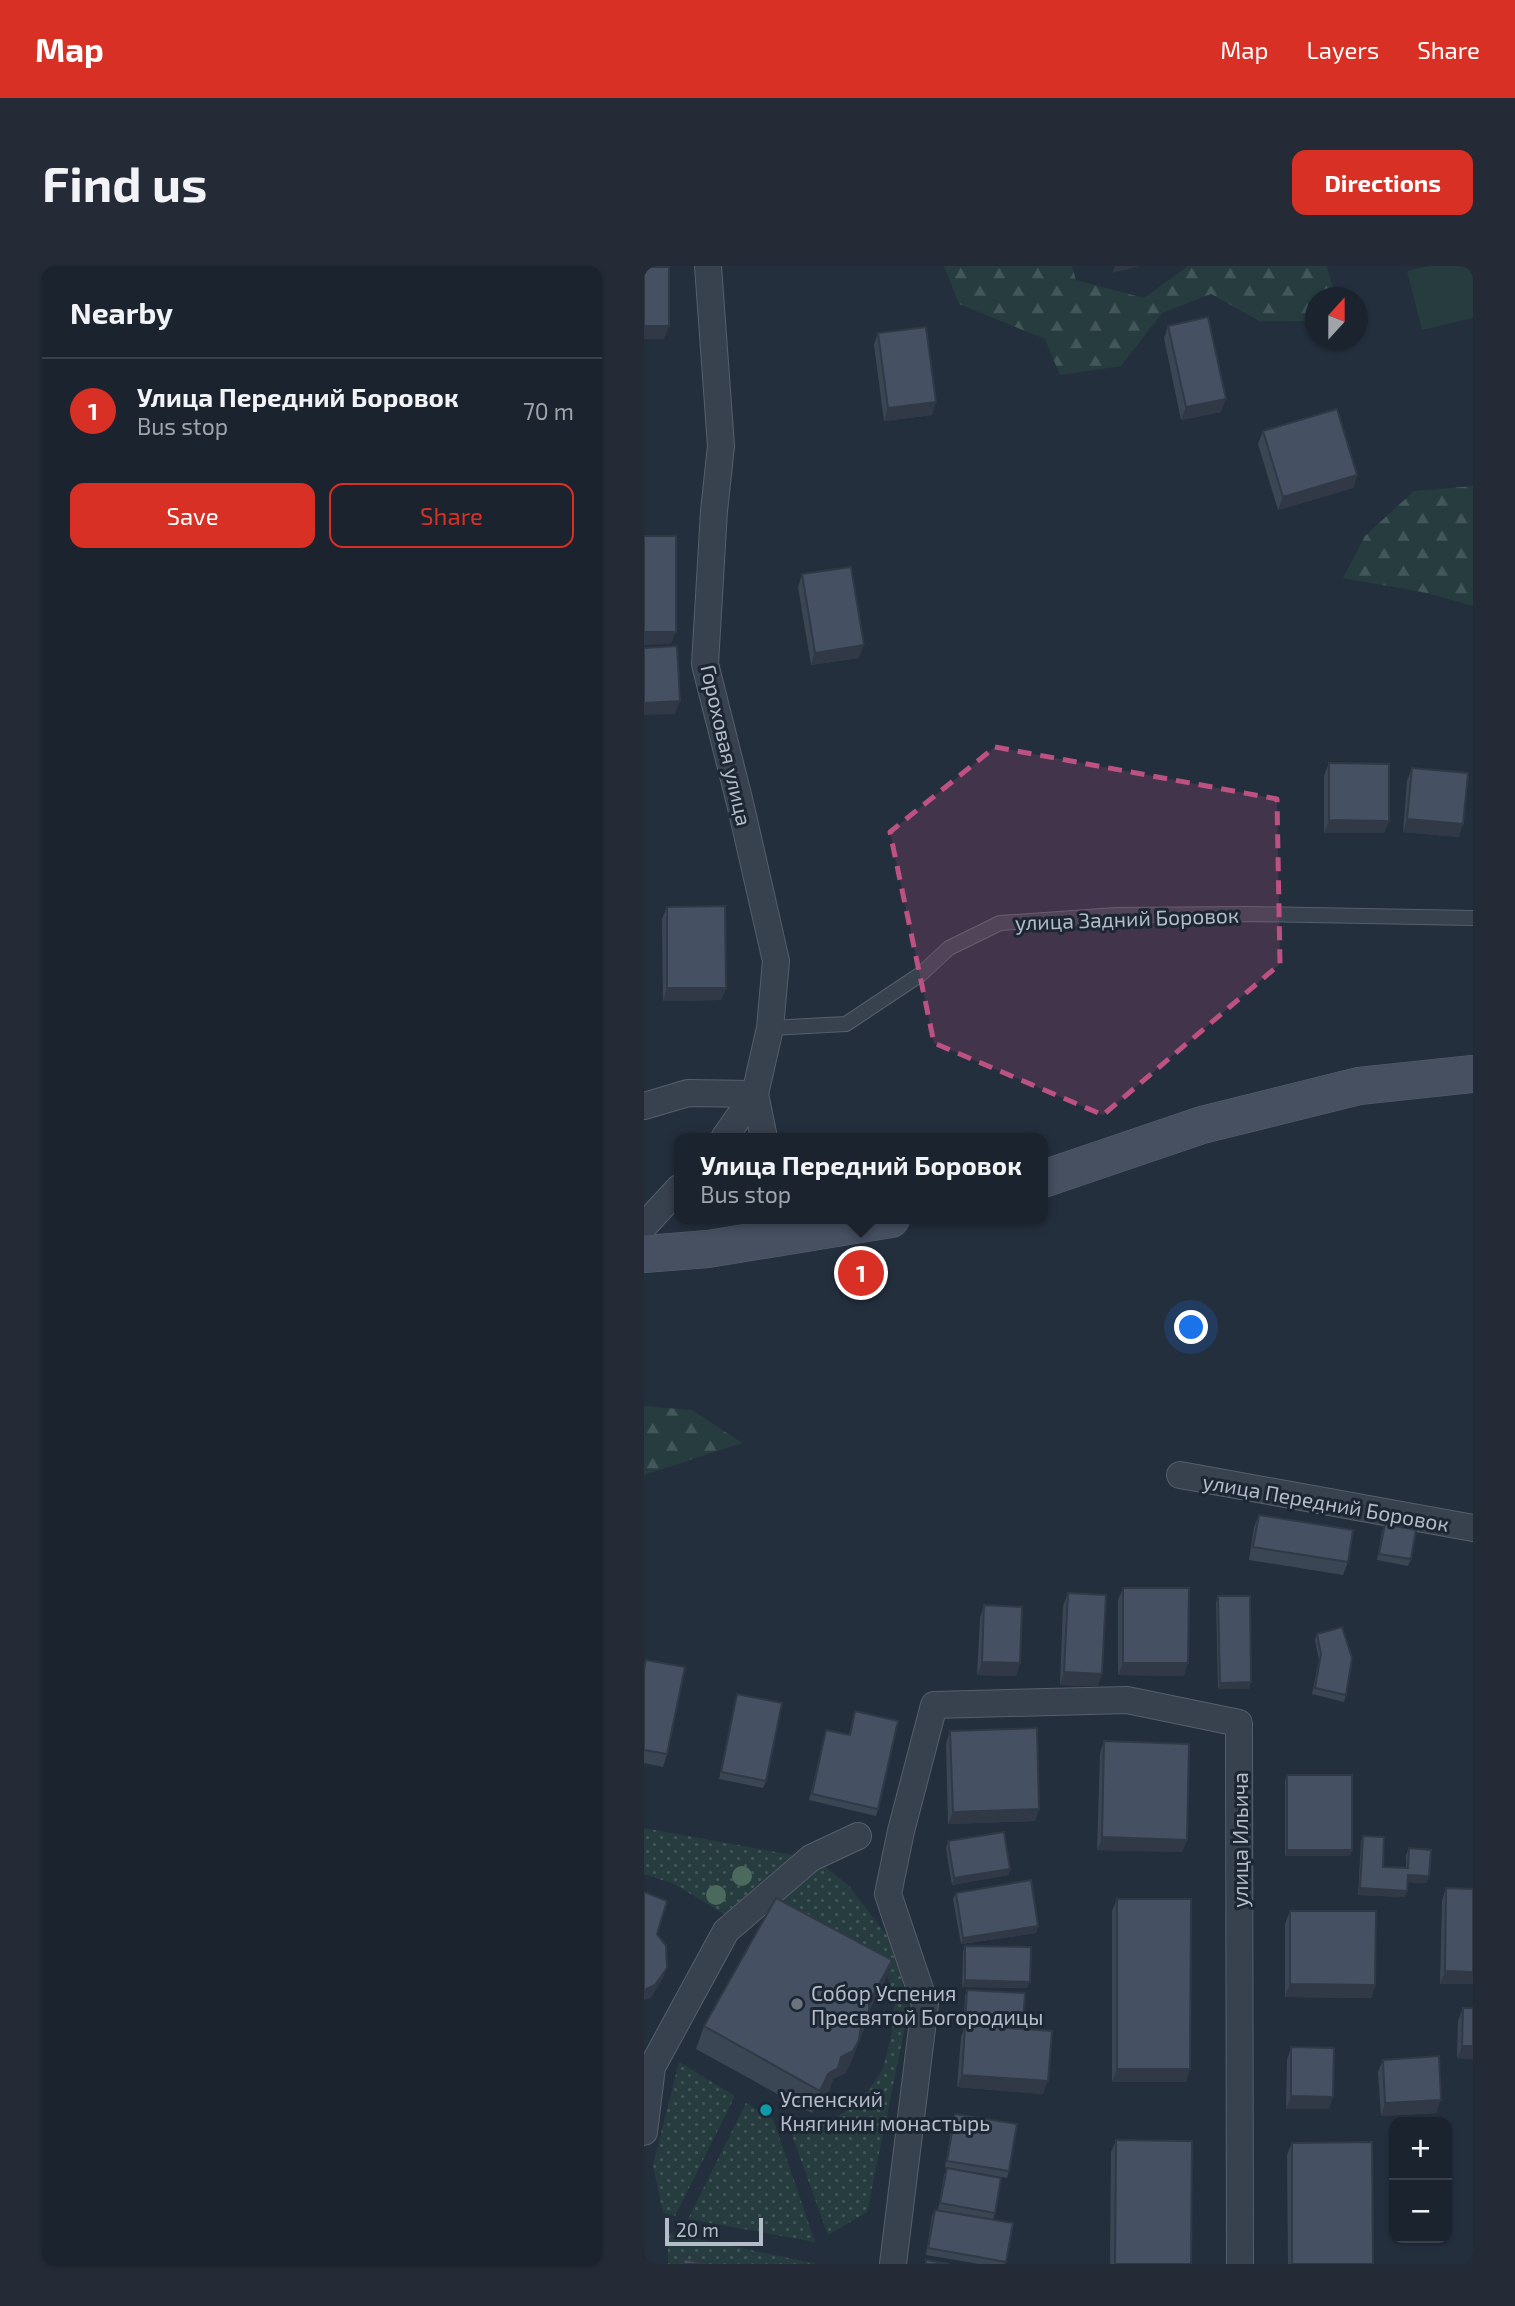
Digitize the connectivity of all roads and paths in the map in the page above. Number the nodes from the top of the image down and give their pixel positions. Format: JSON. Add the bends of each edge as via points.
{"nodes":[{"id":1,"x":709,"y":266,"type":"edge"},
{"id":2,"x":1473,"y":918,"type":"edge"},
{"id":3,"x":770,"y":1028,"type":"junction"},
{"id":4,"x":1469,"y":1075,"type":"edge"},
{"id":5,"x":755,"y":1094,"type":"junction"},
{"id":6,"x":644,"y":1107,"type":"edge"},
{"id":7,"x":728,"y":1133,"type":"edge"},
{"id":8,"x":763,"y":1133,"type":"edge"},
{"id":9,"x":1048,"y":1177,"type":"edge"},
{"id":10,"x":674,"y":1193,"type":"edge"},
{"id":11,"x":858,"y":1224,"type":"edge"},
{"id":12,"x":644,"y":1226,"type":"edge"},
{"id":13,"x":644,"y":1254,"type":"edge"},
{"id":14,"x":1180,"y":1475,"type":"dead end"},
{"id":15,"x":1473,"y":1528,"type":"edge"},
{"id":16,"x":858,"y":1836,"type":"dead end"},
{"id":17,"x":644,"y":2132,"type":"edge"},
{"id":18,"x":893,"y":2264,"type":"edge"},
{"id":19,"x":1240,"y":2264,"type":"edge"}],
"edges":[{"from":1,"to":3,"type":"street","name":"Гороховая улица","via":[[721,446],[705,664],[776,961]]},
{"from":2,"to":3,"type":"lane","name":"улица Задний Боровок","via":[[1130,915],[1000,923],[949,947],[921,974],[846,1024]]},
{"from":3,"to":5,"type":"street","name":"Гороховая улица"},
{"from":4,"to":9,"type":"main road","via":[[1359,1086],[1215,1122]]},
{"from":5,"to":6,"type":"street","via":[[688,1093]]},
{"from":5,"to":7,"type":"street","name":"Гороховая улица"},
{"from":5,"to":8,"type":"street","name":"Гороховая улица"},
{"from":10,"to":12,"type":"street"},
{"from":11,"to":13,"type":"main road","via":[[708,1249]]},
{"from":14,"to":15,"type":"street","name":"улица Передний Боровок"},
{"from":16,"to":17,"type":"street","via":[[811,1858],[726,1931],[652,2067]]},
{"from":18,"to":19,"type":"street","name":"улица Ильича","via":[[925,2004],[888,1894],[934,1705],[1127,1700],[1239,1723]]}]}
